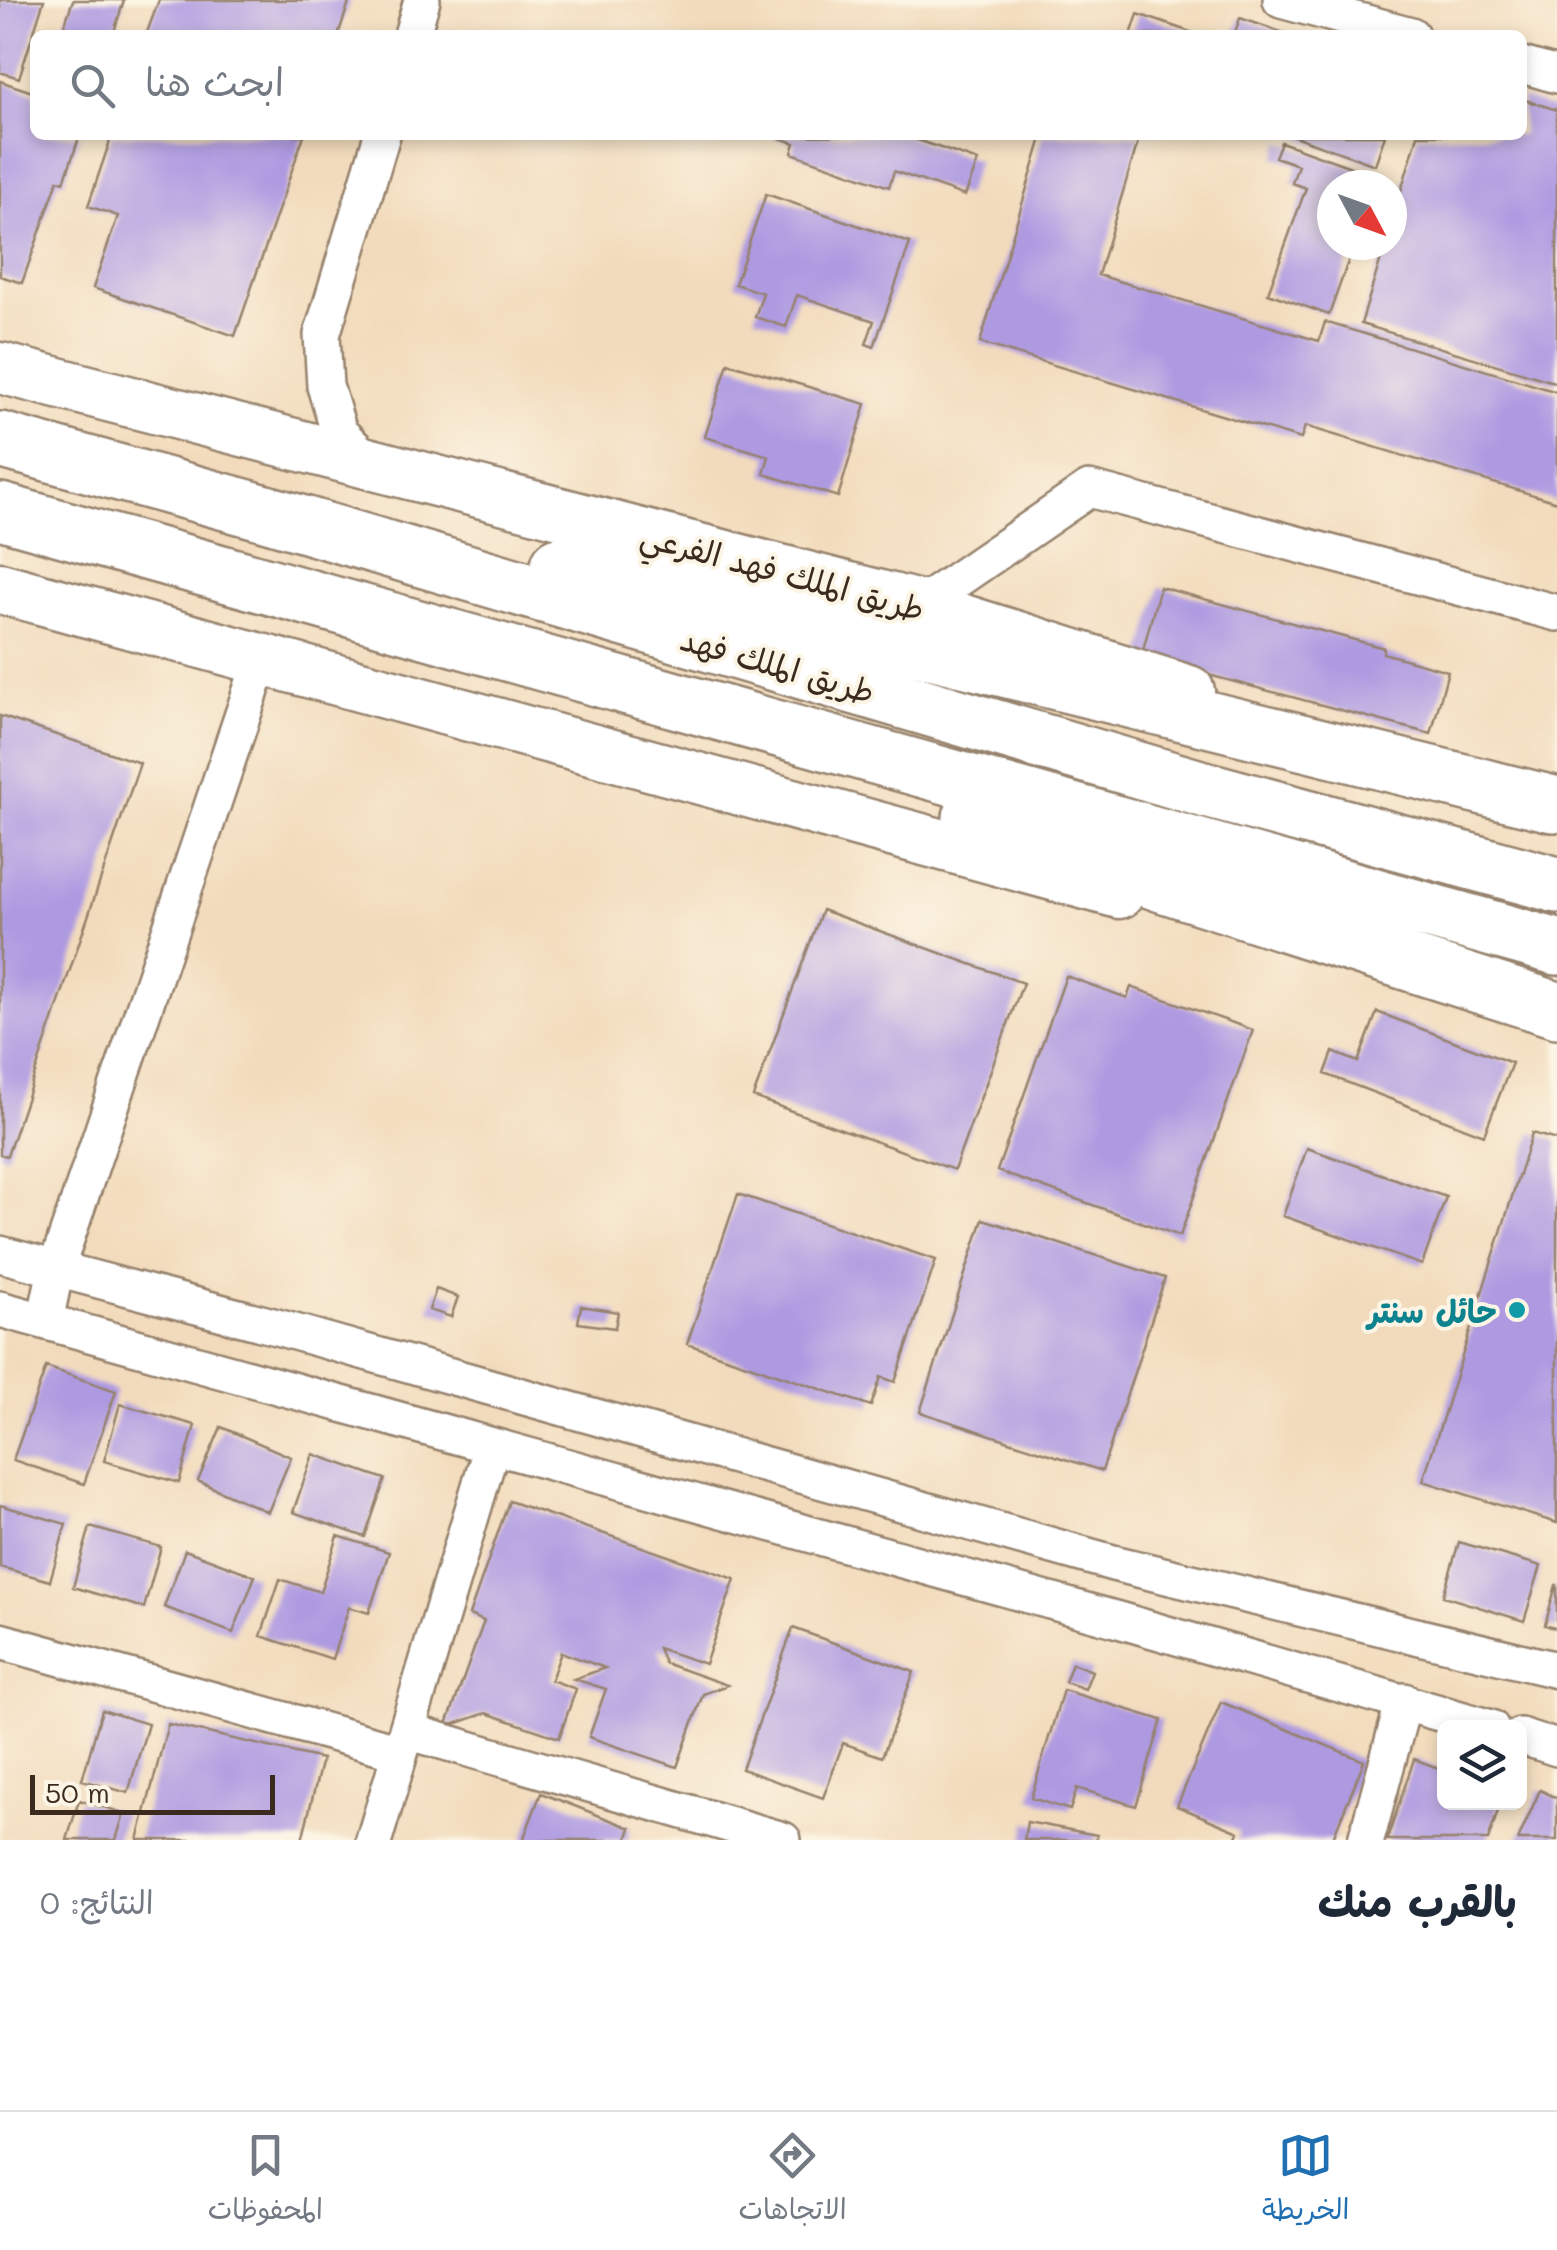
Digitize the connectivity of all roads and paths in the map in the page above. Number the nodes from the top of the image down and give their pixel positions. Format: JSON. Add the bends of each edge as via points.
{"nodes":[{"id":1,"x":422,"y":0,"type":"edge"},
{"id":2,"x":1281,"y":0,"type":"edge"},
{"id":3,"x":413,"y":30,"type":"edge"},
{"id":4,"x":1392,"y":30,"type":"edge"},
{"id":5,"x":1527,"y":66,"type":"edge"},
{"id":6,"x":1557,"y":74,"type":"edge"},
{"id":7,"x":380,"y":140,"type":"edge"},
{"id":8,"x":0,"y":368,"type":"edge"},
{"id":9,"x":0,"y":440,"type":"edge"},
{"id":10,"x":369,"y":462,"type":"junction"},
{"id":11,"x":0,"y":511,"type":"edge"},
{"id":12,"x":262,"y":512,"type":"junction"},
{"id":13,"x":0,"y":588,"type":"edge"},
{"id":14,"x":919,"y":606,"type":"junction"},
{"id":15,"x":1557,"y":614,"type":"edge"},
{"id":16,"x":482,"y":644,"type":"junction"},
{"id":17,"x":261,"y":661,"type":"junction"},
{"id":18,"x":1555,"y":805,"type":"edge"},
{"id":19,"x":1557,"y":885,"type":"edge"},
{"id":20,"x":1557,"y":947,"type":"edge"},
{"id":21,"x":1557,"y":1011,"type":"edge"},
{"id":22,"x":0,"y":1254,"type":"edge"},
{"id":23,"x":56,"y":1269,"type":"junction"},
{"id":24,"x":0,"y":1309,"type":"edge"},
{"id":25,"x":44,"y":1322,"type":"junction"},
{"id":26,"x":492,"y":1446,"type":"junction"},
{"id":27,"x":0,"y":1641,"type":"edge"},
{"id":28,"x":1557,"y":1670,"type":"edge"},
{"id":29,"x":1404,"y":1701,"type":"junction"},
{"id":30,"x":1465,"y":1720,"type":"edge"},
{"id":31,"x":1527,"y":1738,"type":"edge"},
{"id":32,"x":404,"y":1741,"type":"junction"},
{"id":33,"x":1557,"y":1748,"type":"edge"},
{"id":34,"x":692,"y":1828,"type":"edge"},
{"id":35,"x":374,"y":1840,"type":"edge"},
{"id":36,"x":783,"y":1840,"type":"edge"},
{"id":37,"x":1366,"y":1840,"type":"edge"}],
"edges":[{"from":1,"to":3,"type":"street"},
{"from":2,"to":4,"type":"street"},
{"from":5,"to":6,"type":"street"},
{"from":7,"to":10,"type":"street","via":[[322,335],[325,386],[339,432]]},
{"from":8,"to":10,"type":"main road","name":"طريق الملك فهد الفرعي"},
{"from":9,"to":12,"type":"highway","name":"طريق الملك فهد"},
{"from":10,"to":14,"type":"main road","name":"طريق الملك فهد الفرعي"},
{"from":11,"to":16,"type":"highway","name":"طريق الملك فهد"},
{"from":12,"to":18,"type":"highway","via":[[483,548],[740,604]]},
{"from":12,"to":19,"type":"highway","name":"طريق الملك فهد","via":[[1203,790]]},
{"from":13,"to":17,"type":"main road"},
{"from":14,"to":15,"type":"street","via":[[1089,489]]},
{"from":14,"to":18,"type":"main road","name":"طريق الملك فهد الفرعي"},
{"from":16,"to":20,"type":"highway","name":"طريق الملك فهد"},
{"from":16,"to":21,"type":"highway","via":[[1162,884]]},
{"from":17,"to":21,"type":"main road"},
{"from":17,"to":23,"type":"street"},
{"from":22,"to":23,"type":"street"},
{"from":23,"to":25,"type":"street"},
{"from":23,"to":28,"type":"street","via":[[1113,1563]]},
{"from":24,"to":25,"type":"street"},
{"from":25,"to":26,"type":"street"},
{"from":26,"to":29,"type":"street"},
{"from":26,"to":32,"type":"street"},
{"from":27,"to":32,"type":"street"},
{"from":29,"to":30,"type":"street"},
{"from":29,"to":37,"type":"street"},
{"from":31,"to":33,"type":"street"},
{"from":32,"to":34,"type":"street"},
{"from":32,"to":35,"type":"street"},
{"from":34,"to":36,"type":"street"}]}
